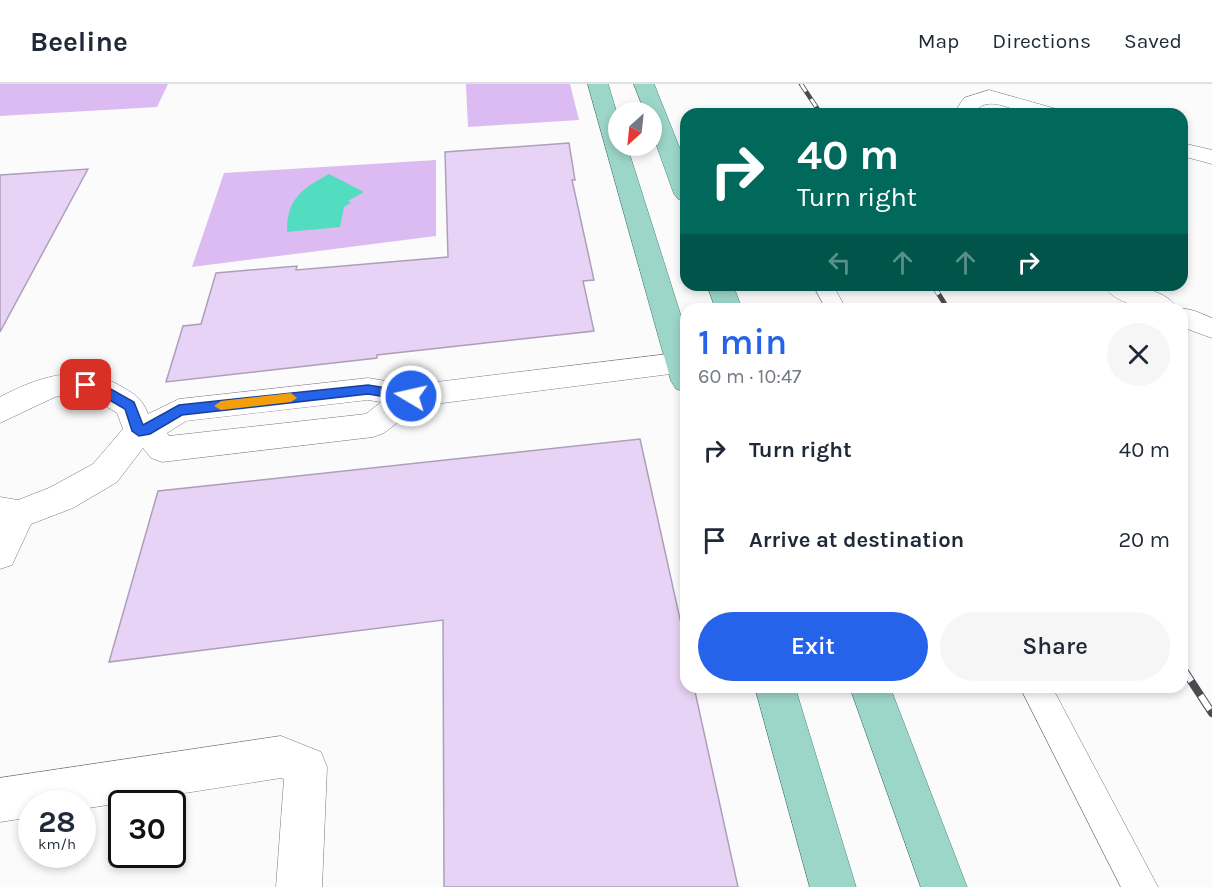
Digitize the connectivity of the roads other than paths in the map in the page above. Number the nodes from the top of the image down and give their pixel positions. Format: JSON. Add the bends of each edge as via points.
{"nodes":[{"id":1,"x":598,"y":84,"type":"edge"},
{"id":2,"x":644,"y":84,"type":"edge"},
{"id":3,"x":967,"y":108,"type":"edge"},
{"id":4,"x":1032,"y":108,"type":"edge"},
{"id":5,"x":1188,"y":151,"type":"edge"},
{"id":6,"x":1212,"y":158,"type":"edge"},
{"id":7,"x":680,"y":173,"type":"edge"},
{"id":8,"x":1128,"y":291,"type":"edge"},
{"id":9,"x":1153,"y":303,"type":"edge"},
{"id":10,"x":1188,"y":319,"type":"edge"},
{"id":11,"x":1212,"y":329,"type":"edge"},
{"id":12,"x":680,"y":355,"type":"edge"},
{"id":13,"x":680,"y":368,"type":"edge"},
{"id":14,"x":0,"y":411,"type":"edge"},
{"id":15,"x":142,"y":430,"type":"junction"},
{"id":16,"x":9,"y":512,"type":"edge"},
{"id":17,"x":0,"y":554,"type":"edge"},
{"id":18,"x":777,"y":693,"type":"edge"},
{"id":19,"x":872,"y":693,"type":"edge"},
{"id":20,"x":1038,"y":693,"type":"edge"},
{"id":21,"x":0,"y":800,"type":"edge"},
{"id":22,"x":299,"y":887,"type":"edge"},
{"id":23,"x":833,"y":887,"type":"edge"},
{"id":24,"x":944,"y":887,"type":"edge"},
{"id":25,"x":1140,"y":887,"type":"edge"}],
"edges":[{"from":1,"to":12,"type":"main road"},
{"from":2,"to":7,"type":"main road"},
{"from":3,"to":4,"type":"street","via":[[971,102],[989,96]]},
{"from":5,"to":6,"type":"street"},
{"from":8,"to":9,"type":"street"},
{"from":10,"to":11,"type":"street"},
{"from":13,"to":15,"type":"street","via":[[411,396],[373,424],[162,449]]},
{"from":14,"to":15,"type":"street","via":[[27,395],[67,383],[96,387],[130,406]]},
{"from":15,"to":16,"type":"street","via":[[105,472],[61,498]]},
{"from":16,"to":17,"type":"street"},
{"from":18,"to":23,"type":"main road"},
{"from":19,"to":24,"type":"main road"},
{"from":20,"to":25,"type":"lane"},
{"from":21,"to":22,"type":"street","via":[[281,758],[306,768]]}]}
